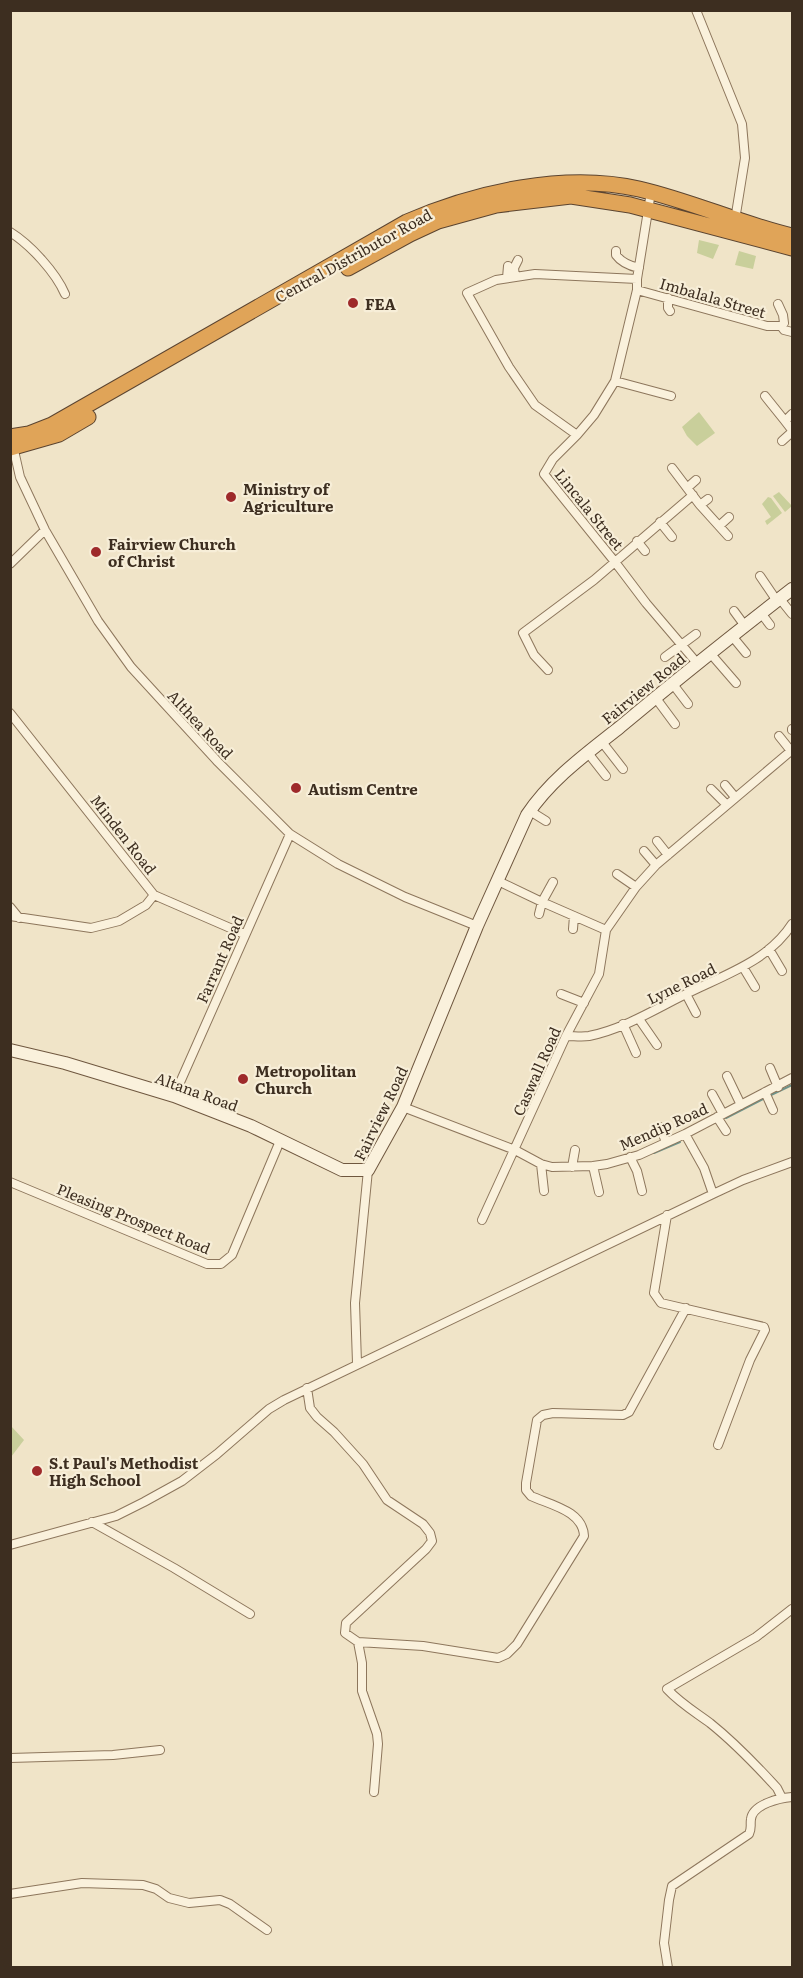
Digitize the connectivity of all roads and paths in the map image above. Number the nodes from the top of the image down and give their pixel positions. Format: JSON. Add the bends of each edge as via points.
{"nodes":[{"id":1,"x":696,"y":10,"type":"edge"},
{"id":2,"x":651,"y":192,"type":"junction"},
{"id":3,"x":648,"y":209,"type":"junction"},
{"id":4,"x":734,"y":225,"type":"junction"},
{"id":5,"x":10,"y":232,"type":"edge"},
{"id":6,"x":792,"y":236,"type":"edge"},
{"id":7,"x":792,"y":248,"type":"edge"},
{"id":8,"x":616,"y":251,"type":"dead end"},
{"id":9,"x":518,"y":260,"type":"dead end"},
{"id":10,"x":508,"y":266,"type":"dead end"},
{"id":11,"x":639,"y":268,"type":"junction"},
{"id":12,"x":511,"y":277,"type":"junction"},
{"id":13,"x":637,"y":279,"type":"junction"},
{"id":14,"x":638,"y":290,"type":"junction"},
{"id":15,"x":65,"y":294,"type":"dead end"},
{"id":16,"x":668,"y":298,"type":"junction"},
{"id":17,"x":778,"y":304,"type":"dead end"},
{"id":18,"x":670,"y":311,"type":"dead end"},
{"id":19,"x":786,"y":323,"type":"edge"},
{"id":20,"x":792,"y":332,"type":"edge"},
{"id":21,"x":615,"y":381,"type":"junction"},
{"id":22,"x":671,"y":396,"type":"dead end"},
{"id":23,"x":765,"y":396,"type":"dead end"},
{"id":24,"x":789,"y":418,"type":"edge"},
{"id":25,"x":792,"y":431,"type":"edge"},
{"id":26,"x":577,"y":435,"type":"junction"},
{"id":27,"x":782,"y":441,"type":"dead end"},
{"id":28,"x":11,"y":442,"type":"edge"},
{"id":29,"x":672,"y":468,"type":"dead end"},
{"id":30,"x":696,"y":480,"type":"dead end"},
{"id":31,"x":690,"y":492,"type":"junction"},
{"id":32,"x":708,"y":499,"type":"dead end"},
{"id":33,"x":700,"y":505,"type":"junction"},
{"id":34,"x":670,"y":515,"type":"junction"},
{"id":35,"x":729,"y":517,"type":"dead end"},
{"id":36,"x":660,"y":522,"type":"junction"},
{"id":37,"x":677,"y":523,"type":"dead end"},
{"id":38,"x":718,"y":526,"type":"junction"},
{"id":39,"x":45,"y":530,"type":"junction"},
{"id":40,"x":728,"y":536,"type":"dead end"},
{"id":41,"x":672,"y":537,"type":"dead end"},
{"id":42,"x":637,"y":541,"type":"junction"},
{"id":43,"x":645,"y":551,"type":"dead end"},
{"id":44,"x":615,"y":562,"type":"junction"},
{"id":45,"x":10,"y":564,"type":"edge"},
{"id":46,"x":760,"y":576,"type":"dead end"},
{"id":47,"x":792,"y":590,"type":"edge"},
{"id":48,"x":779,"y":600,"type":"junction"},
{"id":49,"x":734,"y":611,"type":"dead end"},
{"id":50,"x":761,"y":614,"type":"junction"},
{"id":51,"x":792,"y":614,"type":"edge"},
{"id":52,"x":770,"y":625,"type":"dead end"},
{"id":53,"x":745,"y":626,"type":"junction"},
{"id":54,"x":696,"y":634,"type":"dead end"},
{"id":55,"x":732,"y":636,"type":"junction"},
{"id":56,"x":681,"y":645,"type":"junction"},
{"id":57,"x":710,"y":653,"type":"junction"},
{"id":58,"x":746,"y":653,"type":"dead end"},
{"id":59,"x":665,"y":657,"type":"dead end"},
{"id":60,"x":697,"y":663,"type":"junction"},
{"id":61,"x":548,"y":670,"type":"dead end"},
{"id":62,"x":672,"y":683,"type":"junction"},
{"id":63,"x":736,"y":683,"type":"dead end"},
{"id":64,"x":655,"y":697,"type":"junction"},
{"id":65,"x":688,"y":704,"type":"dead end"},
{"id":66,"x":10,"y":713,"type":"edge"},
{"id":67,"x":675,"y":724,"type":"dead end"},
{"id":68,"x":779,"y":736,"type":"dead end"},
{"id":69,"x":602,"y":741,"type":"junction"},
{"id":70,"x":792,"y":750,"type":"edge"},
{"id":71,"x":588,"y":753,"type":"junction"},
{"id":72,"x":623,"y":769,"type":"dead end"},
{"id":73,"x":606,"y":777,"type":"dead end"},
{"id":74,"x":725,"y":785,"type":"dead end"},
{"id":75,"x":711,"y":789,"type":"dead end"},
{"id":76,"x":735,"y":797,"type":"junction"},
{"id":77,"x":727,"y":805,"type":"junction"},
{"id":78,"x":530,"y":811,"type":"junction"},
{"id":79,"x":546,"y":821,"type":"dead end"},
{"id":80,"x":290,"y":834,"type":"junction"},
{"id":81,"x":657,"y":841,"type":"dead end"},
{"id":82,"x":644,"y":851,"type":"dead end"},
{"id":83,"x":668,"y":855,"type":"junction"},
{"id":84,"x":656,"y":865,"type":"junction"},
{"id":85,"x":617,"y":874,"type":"dead end"},
{"id":86,"x":498,"y":881,"type":"junction"},
{"id":87,"x":553,"y":882,"type":"dead end"},
{"id":88,"x":636,"y":887,"type":"junction"},
{"id":89,"x":154,"y":895,"type":"junction"},
{"id":90,"x":542,"y":902,"type":"junction"},
{"id":91,"x":10,"y":907,"type":"edge"},
{"id":92,"x":539,"y":914,"type":"dead end"},
{"id":93,"x":574,"y":916,"type":"junction"},
{"id":94,"x":15,"y":917,"type":"edge"},
{"id":95,"x":792,"y":925,"type":"edge"},
{"id":96,"x":477,"y":926,"type":"junction"},
{"id":97,"x":573,"y":929,"type":"dead end"},
{"id":98,"x":606,"y":930,"type":"junction"},
{"id":99,"x":244,"y":934,"type":"junction"},
{"id":100,"x":770,"y":949,"type":"junction"},
{"id":101,"x":743,"y":967,"type":"junction"},
{"id":102,"x":783,"y":970,"type":"dead end"},
{"id":103,"x":755,"y":987,"type":"dead end"},
{"id":104,"x":561,"y":993,"type":"dead end"},
{"id":105,"x":686,"y":994,"type":"junction"},
{"id":106,"x":584,"y":1003,"type":"junction"},
{"id":107,"x":696,"y":1013,"type":"dead end"},
{"id":108,"x":639,"y":1019,"type":"junction"},
{"id":109,"x":623,"y":1024,"type":"junction"},
{"id":110,"x":566,"y":1036,"type":"junction"},
{"id":111,"x":657,"y":1046,"type":"dead end"},
{"id":112,"x":10,"y":1050,"type":"edge"},
{"id":113,"x":636,"y":1053,"type":"dead end"},
{"id":114,"x":770,"y":1068,"type":"dead end"},
{"id":115,"x":727,"y":1076,"type":"dead end"},
{"id":116,"x":792,"y":1078,"type":"edge"},
{"id":117,"x":778,"y":1086,"type":"junction"},
{"id":118,"x":765,"y":1092,"type":"junction"},
{"id":119,"x":712,"y":1094,"type":"dead end"},
{"id":120,"x":174,"y":1096,"type":"junction"},
{"id":121,"x":741,"y":1105,"type":"junction"},
{"id":122,"x":403,"y":1107,"type":"junction"},
{"id":123,"x":773,"y":1110,"type":"dead end"},
{"id":124,"x":720,"y":1116,"type":"junction"},
{"id":125,"x":660,"y":1127,"type":"dead end"},
{"id":126,"x":726,"y":1131,"type":"dead end"},
{"id":127,"x":685,"y":1134,"type":"junction"},
{"id":128,"x":280,"y":1141,"type":"junction"},
{"id":129,"x":666,"y":1142,"type":"junction"},
{"id":130,"x":515,"y":1149,"type":"junction"},
{"id":131,"x":575,"y":1150,"type":"dead end"},
{"id":132,"x":630,"y":1157,"type":"junction"},
{"id":133,"x":792,"y":1162,"type":"edge"},
{"id":134,"x":541,"y":1164,"type":"junction"},
{"id":135,"x":592,"y":1166,"type":"junction"},
{"id":136,"x":572,"y":1167,"type":"junction"},
{"id":137,"x":368,"y":1170,"type":"junction"},
{"id":138,"x":10,"y":1182,"type":"edge"},
{"id":139,"x":544,"y":1191,"type":"dead end"},
{"id":140,"x":642,"y":1191,"type":"dead end"},
{"id":141,"x":599,"y":1192,"type":"dead end"},
{"id":142,"x":713,"y":1194,"type":"junction"},
{"id":143,"x":667,"y":1215,"type":"junction"},
{"id":144,"x":482,"y":1220,"type":"dead end"},
{"id":145,"x":686,"y":1308,"type":"junction"},
{"id":146,"x":357,"y":1364,"type":"junction"},
{"id":147,"x":306,"y":1388,"type":"junction"},
{"id":148,"x":718,"y":1445,"type":"dead end"},
{"id":149,"x":92,"y":1522,"type":"junction"},
{"id":150,"x":10,"y":1545,"type":"edge"},
{"id":151,"x":792,"y":1609,"type":"edge"},
{"id":152,"x":250,"y":1614,"type":"dead end"},
{"id":153,"x":358,"y":1642,"type":"junction"},
{"id":154,"x":160,"y":1750,"type":"dead end"},
{"id":155,"x":10,"y":1758,"type":"edge"},
{"id":156,"x":374,"y":1792,"type":"dead end"},
{"id":157,"x":792,"y":1797,"type":"edge"},
{"id":158,"x":782,"y":1798,"type":"junction"},
{"id":159,"x":10,"y":1894,"type":"edge"},
{"id":160,"x":267,"y":1930,"type":"dead end"},
{"id":161,"x":668,"y":1968,"type":"edge"}],
"edges":[{"from":1,"to":4,"type":"street","via":[[742,124],[745,158]]},
{"from":2,"to":3,"type":"street","name":"Lincala Street"},
{"from":2,"to":4,"type":"highway","name":"Central Distributor Road"},
{"from":2,"to":28,"type":"highway","name":"Central Distributor Road","via":[[606,184],[548,185],[436,209],[369,243],[52,425]]},
{"from":3,"to":4,"type":"highway","name":"Central Distributor Road"},
{"from":3,"to":11,"type":"street","name":"Lincala Street"},
{"from":3,"to":28,"type":"highway","name":"Central Distributor Road","via":[[561,197],[496,205],[438,221],[375,252],[58,434]]},
{"from":4,"to":6,"type":"highway","name":"Central Distributor Road"},
{"from":4,"to":7,"type":"highway","name":"Central Distributor Road"},
{"from":5,"to":15,"type":"street","via":[[42,260]]},
{"from":8,"to":11,"type":"street","via":[[622,261]]},
{"from":9,"to":12,"type":"street"},
{"from":10,"to":12,"type":"street"},
{"from":11,"to":13,"type":"street","name":"Lincala Street"},
{"from":12,"to":13,"type":"street","via":[[554,274]]},
{"from":12,"to":26,"type":"street","via":[[467,293],[534,405]]},
{"from":13,"to":14,"type":"street","name":"Lincala Street"},
{"from":14,"to":16,"type":"street","name":"Imbalala Street"},
{"from":14,"to":21,"type":"street","name":"Lincala Street"},
{"from":16,"to":18,"type":"street"},
{"from":16,"to":19,"type":"street","name":"Imbalala Street","via":[[767,326]]},
{"from":17,"to":19,"type":"street"},
{"from":19,"to":20,"type":"street","via":[[784,330]]},
{"from":21,"to":22,"type":"street"},
{"from":21,"to":26,"type":"street","name":"Lincala Street"},
{"from":23,"to":24,"type":"street"},
{"from":24,"to":25,"type":"street"},
{"from":25,"to":27,"type":"street"},
{"from":26,"to":44,"type":"street","name":"Lincala Street","via":[[544,474]]},
{"from":28,"to":39,"type":"street","name":"Althea Road","via":[[20,477]]},
{"from":29,"to":31,"type":"street"},
{"from":30,"to":31,"type":"street"},
{"from":31,"to":33,"type":"street"},
{"from":31,"to":34,"type":"street"},
{"from":32,"to":33,"type":"street"},
{"from":33,"to":38,"type":"street"},
{"from":34,"to":36,"type":"street"},
{"from":34,"to":37,"type":"street"},
{"from":35,"to":38,"type":"street"},
{"from":36,"to":41,"type":"street"},
{"from":36,"to":42,"type":"street"},
{"from":38,"to":40,"type":"street"},
{"from":39,"to":45,"type":"street"},
{"from":39,"to":80,"type":"street","name":"Althea Road","via":[[98,621],[131,667]]},
{"from":42,"to":43,"type":"street"},
{"from":42,"to":44,"type":"street"},
{"from":44,"to":56,"type":"street","name":"Lincala Street"},
{"from":44,"to":61,"type":"street","via":[[523,633],[534,655]]},
{"from":46,"to":48,"type":"street"},
{"from":47,"to":48,"type":"main road","name":"Fairview Road"},
{"from":48,"to":50,"type":"main road","name":"Fairview Road"},
{"from":48,"to":51,"type":"street"},
{"from":49,"to":53,"type":"street"},
{"from":50,"to":52,"type":"street"},
{"from":50,"to":53,"type":"main road","name":"Fairview Road"},
{"from":53,"to":55,"type":"main road","name":"Fairview Road"},
{"from":54,"to":56,"type":"street"},
{"from":55,"to":57,"type":"main road","name":"Fairview Road"},
{"from":55,"to":58,"type":"street"},
{"from":56,"to":59,"type":"street"},
{"from":56,"to":60,"type":"street","name":"Lincala Street"},
{"from":57,"to":60,"type":"main road","name":"Fairview Road"},
{"from":57,"to":63,"type":"street"},
{"from":60,"to":62,"type":"main road","name":"Fairview Road"},
{"from":62,"to":64,"type":"main road","name":"Fairview Road"},
{"from":62,"to":65,"type":"street"},
{"from":64,"to":67,"type":"street"},
{"from":64,"to":69,"type":"main road","name":"Fairview Road"},
{"from":66,"to":89,"type":"street","name":"Minden Road"},
{"from":68,"to":70,"type":"street"},
{"from":69,"to":71,"type":"main road","name":"Fairview Road"},
{"from":69,"to":72,"type":"street"},
{"from":70,"to":76,"type":"street"},
{"from":71,"to":73,"type":"street"},
{"from":71,"to":78,"type":"main road","name":"Fairview Road","via":[[558,777]]},
{"from":74,"to":76,"type":"street"},
{"from":75,"to":77,"type":"street"},
{"from":76,"to":77,"type":"street"},
{"from":77,"to":83,"type":"street"},
{"from":78,"to":79,"type":"street"},
{"from":78,"to":86,"type":"main road","name":"Fairview Road"},
{"from":80,"to":96,"type":"street","name":"Althea Road","via":[[338,864],[405,897]]},
{"from":80,"to":99,"type":"street","name":"Farrant Road"},
{"from":81,"to":83,"type":"street"},
{"from":82,"to":84,"type":"street"},
{"from":83,"to":84,"type":"street"},
{"from":84,"to":88,"type":"street"},
{"from":85,"to":88,"type":"street"},
{"from":86,"to":90,"type":"street"},
{"from":86,"to":96,"type":"main road","name":"Fairview Road"},
{"from":87,"to":90,"type":"street"},
{"from":88,"to":98,"type":"street"},
{"from":89,"to":94,"type":"street","via":[[146,905],[119,921],[91,928]]},
{"from":89,"to":99,"type":"street","name":"Minden Road"},
{"from":90,"to":92,"type":"street"},
{"from":90,"to":93,"type":"street"},
{"from":91,"to":94,"type":"street"},
{"from":93,"to":97,"type":"street"},
{"from":93,"to":98,"type":"street"},
{"from":95,"to":100,"type":"street","name":"Lyne Road"},
{"from":96,"to":122,"type":"main road","name":"Fairview Road"},
{"from":98,"to":106,"type":"street","name":"Caswall Road","via":[[599,974]]},
{"from":99,"to":120,"type":"street","name":"Farrant Road"},
{"from":100,"to":101,"type":"street","name":"Lyne Road"},
{"from":100,"to":102,"type":"street"},
{"from":101,"to":103,"type":"street"},
{"from":101,"to":105,"type":"street","name":"Lyne Road"},
{"from":104,"to":106,"type":"street"},
{"from":105,"to":107,"type":"street"},
{"from":105,"to":108,"type":"street","name":"Lyne Road"},
{"from":106,"to":110,"type":"street","name":"Caswall Road"},
{"from":108,"to":109,"type":"street","name":"Lyne Road"},
{"from":108,"to":111,"type":"street"},
{"from":109,"to":110,"type":"street","name":"Lyne Road","via":[[588,1036]]},
{"from":109,"to":113,"type":"street"},
{"from":110,"to":130,"type":"street","name":"Caswall Road"},
{"from":112,"to":120,"type":"main road","name":"Altana Road"},
{"from":114,"to":117,"type":"street"},
{"from":115,"to":121,"type":"street"},
{"from":116,"to":117,"type":"street","name":"Mendip Road"},
{"from":117,"to":118,"type":"street","name":"Mendip Road"},
{"from":118,"to":121,"type":"street","name":"Mendip Road"},
{"from":118,"to":123,"type":"street"},
{"from":119,"to":124,"type":"street"},
{"from":120,"to":128,"type":"main road","name":"Altana Road"},
{"from":121,"to":124,"type":"street","name":"Mendip Road"},
{"from":122,"to":130,"type":"street","name":"Mendip Road"},
{"from":122,"to":137,"type":"main road","name":"Fairview Road"},
{"from":124,"to":126,"type":"street"},
{"from":124,"to":127,"type":"street","name":"Mendip Road"},
{"from":125,"to":129,"type":"street"},
{"from":127,"to":129,"type":"street","name":"Mendip Road"},
{"from":127,"to":142,"type":"street"},
{"from":128,"to":137,"type":"main road","name":"Altana Road","via":[[342,1170]]},
{"from":128,"to":138,"type":"street","name":"Pleasing Prospect Road","via":[[232,1255],[221,1264],[207,1264]]},
{"from":129,"to":132,"type":"street","name":"Mendip Road"},
{"from":130,"to":134,"type":"street","name":"Mendip Road"},
{"from":130,"to":144,"type":"street","name":"Caswall Road"},
{"from":131,"to":136,"type":"street"},
{"from":132,"to":135,"type":"street","name":"Mendip Road"},
{"from":132,"to":140,"type":"street"},
{"from":133,"to":142,"type":"street"},
{"from":134,"to":136,"type":"street","name":"Mendip Road"},
{"from":134,"to":139,"type":"street"},
{"from":135,"to":136,"type":"street","name":"Mendip Road"},
{"from":135,"to":141,"type":"street"},
{"from":137,"to":146,"type":"street","name":"Fairview Road","via":[[355,1303]]},
{"from":142,"to":143,"type":"street"},
{"from":143,"to":145,"type":"street","via":[[654,1293],[660,1303]]},
{"from":143,"to":146,"type":"street"},
{"from":145,"to":148,"type":"street","via":[[765,1329]]},
{"from":145,"to":153,"type":"street","via":[[629,1412],[553,1413],[537,1420],[526,1490],[531,1496],[574,1515],[582,1523],[584,1536],[517,1644],[498,1658],[423,1646]]},
{"from":146,"to":147,"type":"street"},
{"from":147,"to":149,"type":"street","via":[[269,1409],[182,1481],[116,1516]]},
{"from":147,"to":153,"type":"street","via":[[310,1408],[317,1417],[363,1464],[387,1500],[414,1517],[430,1533],[432,1541],[346,1623],[345,1633]]},
{"from":149,"to":150,"type":"street"},
{"from":149,"to":152,"type":"street"},
{"from":151,"to":158,"type":"street","via":[[756,1637],[667,1689],[730,1740]]},
{"from":153,"to":156,"type":"street","via":[[362,1691],[377,1734]]},
{"from":154,"to":155,"type":"street"},
{"from":157,"to":158,"type":"street"},
{"from":158,"to":161,"type":"street","via":[[754,1811],[749,1834],[672,1886],[664,1943]]},
{"from":159,"to":160,"type":"street","via":[[82,1883],[143,1885],[189,1903],[220,1900]]}]}
